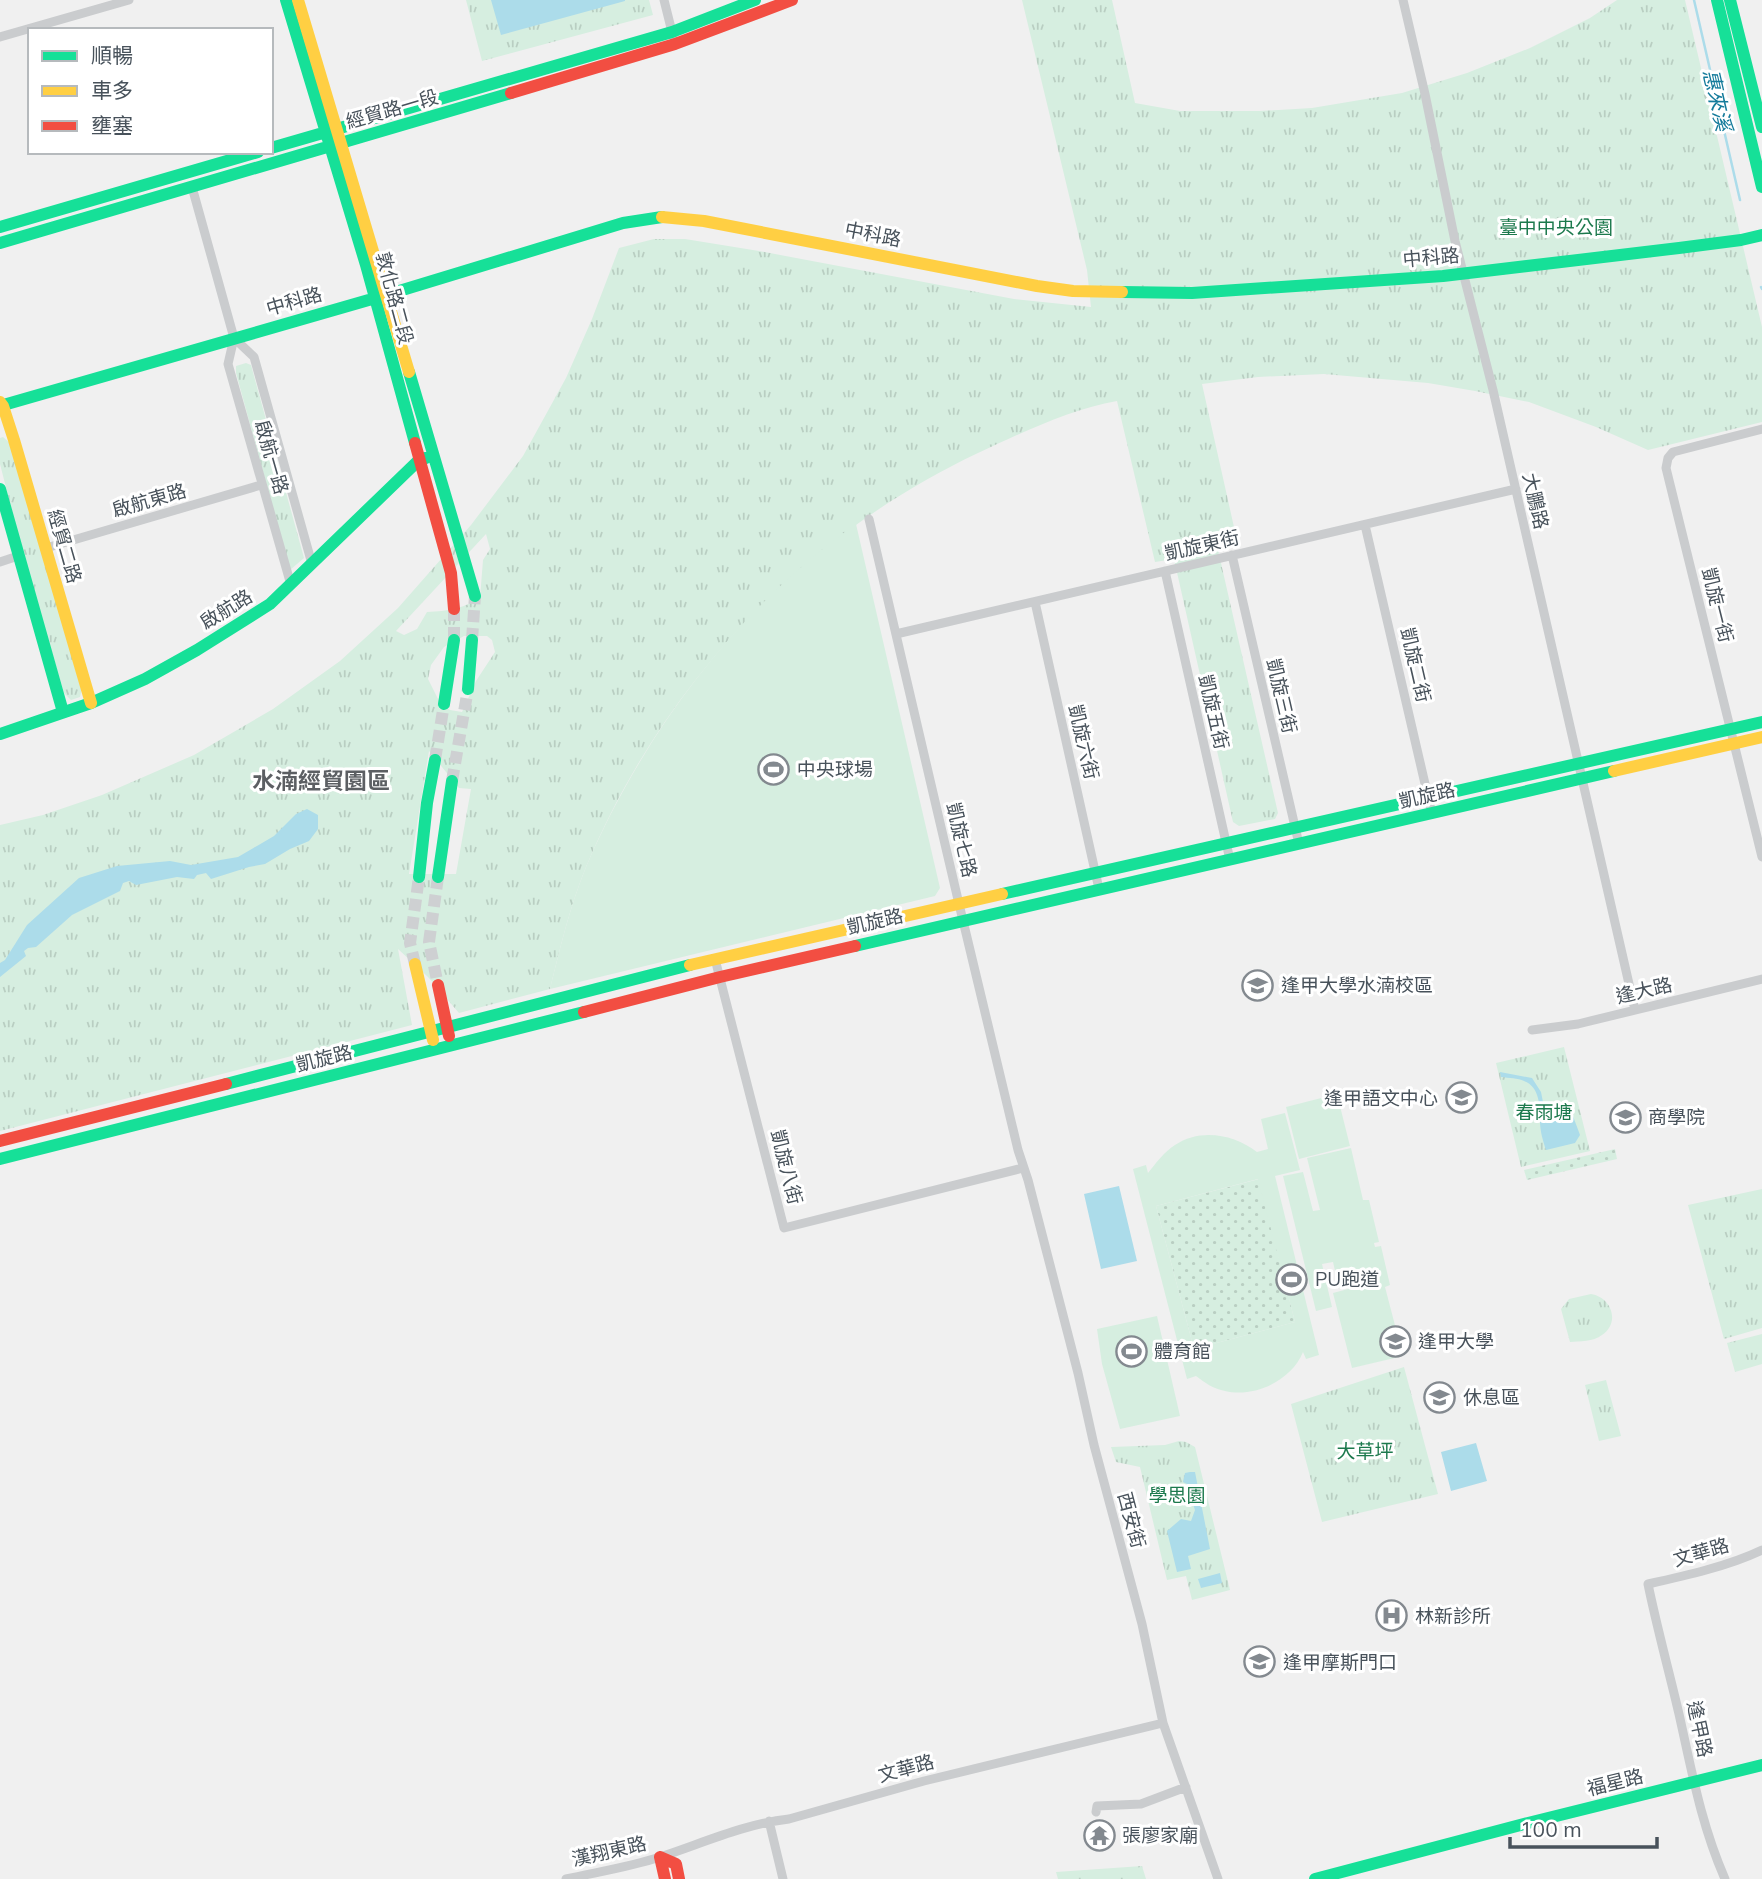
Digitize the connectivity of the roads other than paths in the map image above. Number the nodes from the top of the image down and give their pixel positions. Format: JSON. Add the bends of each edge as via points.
{"nodes":[{"id":1,"x":129,"y":0,"type":"edge"},
{"id":2,"x":286,"y":0,"type":"edge"},
{"id":3,"x":298,"y":0,"type":"edge"},
{"id":4,"x":664,"y":0,"type":"edge"},
{"id":5,"x":755,"y":0,"type":"edge"},
{"id":6,"x":792,"y":0,"type":"edge"},
{"id":7,"x":1403,"y":0,"type":"edge"},
{"id":8,"x":1717,"y":0,"type":"edge"},
{"id":9,"x":1730,"y":0,"type":"edge"},
{"id":10,"x":31,"y":28,"type":"edge"},
{"id":11,"x":28,"y":29,"type":"edge"},
{"id":12,"x":0,"y":37,"type":"edge"},
{"id":13,"x":673,"y":38,"type":"junction"},
{"id":14,"x":1762,"y":127,"type":"edge"},
{"id":15,"x":331,"y":131,"type":"junction"},
{"id":16,"x":335,"y":145,"type":"junction"},
{"id":17,"x":273,"y":147,"type":"edge"},
{"id":18,"x":251,"y":154,"type":"edge"},
{"id":19,"x":191,"y":187,"type":"junction"},
{"id":20,"x":1762,"y":187,"type":"edge"},
{"id":21,"x":0,"y":227,"type":"edge"},
{"id":22,"x":1762,"y":235,"type":"edge"},
{"id":23,"x":0,"y":243,"type":"edge"},
{"id":24,"x":1463,"y":274,"type":"junction"},
{"id":25,"x":380,"y":297,"type":"junction"},
{"id":26,"x":233,"y":338,"type":"junction"},
{"id":27,"x":1,"y":404,"type":"edge"},
{"id":28,"x":1762,"y":429,"type":"edge"},
{"id":29,"x":433,"y":456,"type":"junction"},
{"id":30,"x":419,"y":459,"type":"junction"},
{"id":31,"x":261,"y":485,"type":"junction"},
{"id":32,"x":0,"y":489,"type":"edge"},
{"id":33,"x":1516,"y":489,"type":"junction"},
{"id":34,"x":869,"y":519,"type":"dead end"},
{"id":35,"x":1365,"y":524,"type":"junction"},
{"id":36,"x":46,"y":548,"type":"junction"},
{"id":37,"x":1232,"y":555,"type":"junction"},
{"id":38,"x":18,"y":556,"type":"junction"},
{"id":39,"x":0,"y":562,"type":"edge"},
{"id":40,"x":312,"y":564,"type":"junction"},
{"id":41,"x":1165,"y":571,"type":"junction"},
{"id":42,"x":290,"y":585,"type":"junction"},
{"id":43,"x":475,"y":596,"type":"tunnel mouth"},
{"id":44,"x":1035,"y":602,"type":"junction"},
{"id":45,"x":454,"y":609,"type":"tunnel mouth"},
{"id":46,"x":896,"y":634,"type":"junction"},
{"id":47,"x":454,"y":640,"type":"tunnel mouth"},
{"id":48,"x":472,"y":640,"type":"tunnel mouth"},
{"id":49,"x":468,"y":690,"type":"tunnel mouth"},
{"id":50,"x":90,"y":703,"type":"junction"},
{"id":51,"x":444,"y":704,"type":"tunnel mouth"},
{"id":52,"x":63,"y":712,"type":"junction"},
{"id":53,"x":1762,"y":722,"type":"edge"},
{"id":54,"x":1730,"y":729,"type":"junction"},
{"id":55,"x":0,"y":734,"type":"edge"},
{"id":56,"x":1762,"y":737,"type":"edge"},
{"id":57,"x":1734,"y":744,"type":"junction"},
{"id":58,"x":435,"y":760,"type":"tunnel mouth"},
{"id":59,"x":1578,"y":763,"type":"junction"},
{"id":60,"x":1582,"y":779,"type":"junction"},
{"id":61,"x":452,"y":781,"type":"tunnel mouth"},
{"id":62,"x":1429,"y":796,"type":"junction"},
{"id":63,"x":1432,"y":814,"type":"junction"},
{"id":64,"x":1295,"y":827,"type":"junction"},
{"id":65,"x":1226,"y":843,"type":"junction"},
{"id":66,"x":1298,"y":844,"type":"junction"},
{"id":67,"x":1762,"y":857,"type":"edge"},
{"id":68,"x":1230,"y":860,"type":"junction"},
{"id":69,"x":1096,"y":872,"type":"junction"},
{"id":70,"x":419,"y":877,"type":"tunnel mouth"},
{"id":71,"x":438,"y":877,"type":"tunnel mouth"},
{"id":72,"x":1099,"y":889,"type":"junction"},
{"id":73,"x":959,"y":904,"type":"junction"},
{"id":74,"x":963,"y":921,"type":"junction"},
{"id":75,"x":715,"y":959,"type":"junction"},
{"id":76,"x":415,"y":964,"type":"tunnel mouth"},
{"id":77,"x":720,"y":977,"type":"junction"},
{"id":78,"x":1762,"y":979,"type":"edge"},
{"id":79,"x":438,"y":985,"type":"tunnel mouth"},
{"id":80,"x":1635,"y":1010,"type":"junction"},
{"id":81,"x":448,"y":1028,"type":"junction"},
{"id":82,"x":1532,"y":1030,"type":"dead end"},
{"id":83,"x":432,"y":1032,"type":"junction"},
{"id":84,"x":451,"y":1046,"type":"junction"},
{"id":85,"x":435,"y":1051,"type":"junction"},
{"id":86,"x":0,"y":1142,"type":"edge"},
{"id":87,"x":0,"y":1159,"type":"edge"},
{"id":88,"x":1023,"y":1168,"type":"junction"},
{"id":89,"x":1762,"y":1550,"type":"edge"},
{"id":90,"x":1648,"y":1584,"type":"joint"},
{"id":91,"x":1163,"y":1723,"type":"junction"},
{"id":92,"x":1762,"y":1765,"type":"edge"},
{"id":93,"x":1693,"y":1783,"type":"junction"},
{"id":94,"x":1186,"y":1787,"type":"junction"},
{"id":95,"x":1097,"y":1811,"type":"dead end"},
{"id":96,"x":769,"y":1821,"type":"junction"},
{"id":97,"x":660,"y":1857,"type":"junction"},
{"id":98,"x":566,"y":1879,"type":"edge"},
{"id":99,"x":665,"y":1879,"type":"edge"},
{"id":100,"x":679,"y":1879,"type":"edge"},
{"id":101,"x":783,"y":1879,"type":"edge"},
{"id":102,"x":1218,"y":1879,"type":"edge"},
{"id":103,"x":1315,"y":1879,"type":"edge"},
{"id":104,"x":1725,"y":1879,"type":"edge"}],
"edges":[{"from":1,"to":10,"type":"street"},
{"from":2,"to":15,"type":"street","name":"敦化路二段","via":[[321,113]]},
{"from":3,"to":15,"type":"street","name":"敦化路二段"},
{"from":4,"to":13,"type":"street"},
{"from":5,"to":13,"type":"street","name":"經貿路一段"},
{"from":6,"to":13,"type":"street","name":"經貿路一段"},
{"from":7,"to":24,"type":"street","name":"大鵬路"},
{"from":8,"to":20,"type":"street"},
{"from":9,"to":14,"type":"street"},
{"from":11,"to":12,"type":"street"},
{"from":13,"to":15,"type":"street","name":"經貿路一段"},
{"from":13,"to":16,"type":"street","name":"經貿路一段"},
{"from":15,"to":16,"type":"street","name":"敦化路二段"},
{"from":15,"to":17,"type":"street","name":"經貿路一段"},
{"from":16,"to":19,"type":"street","name":"經貿路一段"},
{"from":16,"to":25,"type":"street","name":"敦化路二段","via":[[366,265]]},
{"from":18,"to":21,"type":"street"},
{"from":19,"to":23,"type":"street","name":"經貿路一段"},
{"from":19,"to":26,"type":"street","name":"啟航一路"},
{"from":22,"to":24,"type":"street","name":"中科路"},
{"from":24,"to":25,"type":"street","name":"中科路","via":[[1192,293],[1073,291],[663,217],[623,223]]},
{"from":24,"to":33,"type":"street","name":"大鵬路"},
{"from":25,"to":26,"type":"street","name":"中科路"},
{"from":25,"to":29,"type":"street","name":"敦化路二段"},
{"from":25,"to":30,"type":"street","name":"敦化路二段"},
{"from":26,"to":27,"type":"street","name":"中科路"},
{"from":26,"to":31,"type":"street","name":"啟航一路","via":[[228,364]]},
{"from":26,"to":40,"type":"street","name":"啟航一路","via":[[254,357]]},
{"from":27,"to":36,"type":"street","name":"經貿二路"},
{"from":28,"to":54,"type":"street","name":"凱旋一街","via":[[1673,452],[1666,468]]},
{"from":29,"to":30,"type":"street"},
{"from":29,"to":43,"type":"street","name":"敦化路二段"},
{"from":30,"to":40,"type":"street","name":"啟航路"},
{"from":30,"to":45,"type":"street","name":"敦化路二段","via":[[451,573]]},
{"from":31,"to":36,"type":"street","name":"啟航東路"},
{"from":31,"to":42,"type":"street","name":"啟航一路"},
{"from":32,"to":38,"type":"street"},
{"from":33,"to":35,"type":"street","name":"凱旋東街"},
{"from":33,"to":59,"type":"street","name":"大鵬路"},
{"from":34,"to":46,"type":"street","name":"凱旋七路"},
{"from":35,"to":37,"type":"street","name":"凱旋東街"},
{"from":35,"to":62,"type":"street","name":"凱旋二街"},
{"from":36,"to":50,"type":"street","name":"經貿二路"},
{"from":37,"to":41,"type":"street","name":"凱旋東街"},
{"from":37,"to":64,"type":"street","name":"凱旋三街"},
{"from":38,"to":39,"type":"street"},
{"from":38,"to":52,"type":"street"},
{"from":40,"to":42,"type":"street","name":"啟航路"},
{"from":41,"to":44,"type":"street","name":"凱旋東街"},
{"from":41,"to":65,"type":"street","name":"凱旋五街"},
{"from":42,"to":50,"type":"street","name":"啟航路","via":[[270,604],[197,650]]},
{"from":44,"to":46,"type":"street","name":"凱旋東街"},
{"from":44,"to":69,"type":"street","name":"凱旋六街"},
{"from":46,"to":73,"type":"street","name":"凱旋七路"},
{"from":47,"to":51,"type":"street"},
{"from":48,"to":49,"type":"street"},
{"from":50,"to":52,"type":"street","name":"啟航路"},
{"from":52,"to":55,"type":"street","name":"啟航路"},
{"from":53,"to":54,"type":"street","name":"凱旋路"},
{"from":54,"to":57,"type":"street","name":"凱旋一街"},
{"from":54,"to":59,"type":"street","name":"凱旋路"},
{"from":56,"to":57,"type":"street","name":"凱旋路"},
{"from":57,"to":60,"type":"street","name":"凱旋路"},
{"from":57,"to":67,"type":"street","name":"凱旋一街"},
{"from":58,"to":70,"type":"street"},
{"from":59,"to":60,"type":"street","name":"大鵬路"},
{"from":59,"to":62,"type":"street","name":"凱旋路"},
{"from":60,"to":63,"type":"street","name":"凱旋路"},
{"from":60,"to":80,"type":"street","name":"大鵬路"},
{"from":61,"to":71,"type":"street"},
{"from":62,"to":63,"type":"street","name":"凱旋二街"},
{"from":62,"to":64,"type":"street","name":"凱旋路"},
{"from":63,"to":66,"type":"street","name":"凱旋路"},
{"from":64,"to":65,"type":"street","name":"凱旋路"},
{"from":64,"to":66,"type":"street","name":"凱旋三街"},
{"from":65,"to":68,"type":"street","name":"凱旋五街"},
{"from":65,"to":69,"type":"street","name":"凱旋路"},
{"from":66,"to":68,"type":"street","name":"凱旋路"},
{"from":68,"to":72,"type":"street","name":"凱旋路"},
{"from":69,"to":72,"type":"street","name":"凱旋六街"},
{"from":69,"to":73,"type":"street","name":"凱旋路"},
{"from":72,"to":74,"type":"street","name":"凱旋路"},
{"from":73,"to":74,"type":"street","name":"凱旋七路"},
{"from":73,"to":75,"type":"street","name":"凱旋路"},
{"from":74,"to":77,"type":"street","name":"凱旋路"},
{"from":74,"to":88,"type":"street","name":"凱旋七路"},
{"from":75,"to":77,"type":"street","name":"凱旋八街"},
{"from":75,"to":81,"type":"street","name":"凱旋路"},
{"from":76,"to":83,"type":"street"},
{"from":77,"to":84,"type":"street","name":"凱旋路"},
{"from":77,"to":88,"type":"street","name":"凱旋八街","via":[[784,1228]]},
{"from":78,"to":80,"type":"street","name":"逢大路"},
{"from":79,"to":81,"type":"street"},
{"from":80,"to":82,"type":"street","name":"逢大路"},
{"from":81,"to":83,"type":"street","name":"凱旋路"},
{"from":81,"to":84,"type":"street"},
{"from":83,"to":85,"type":"street"},
{"from":83,"to":86,"type":"street","name":"凱旋路"},
{"from":84,"to":85,"type":"street","name":"凱旋路"},
{"from":85,"to":87,"type":"street","name":"凱旋路"},
{"from":88,"to":91,"type":"street","name":"西安街","via":[[1142,1624]]},
{"from":89,"to":90,"type":"street","name":"文華路"},
{"from":90,"to":93,"type":"street","name":"逢甲路"},
{"from":91,"to":94,"type":"street","name":"西安街"},
{"from":91,"to":96,"type":"street","name":"文華路"},
{"from":92,"to":93,"type":"street","name":"福星路"},
{"from":93,"to":103,"type":"street","name":"福星路"},
{"from":93,"to":104,"type":"street","name":"逢甲路"},
{"from":94,"to":95,"type":"street","via":[[1140,1804],[1097,1806]]},
{"from":94,"to":102,"type":"street","name":"西安街"},
{"from":96,"to":97,"type":"street","name":"文華路"},
{"from":96,"to":101,"type":"street"},
{"from":97,"to":98,"type":"street","name":"漢翔東路"},
{"from":97,"to":99,"type":"street"},
{"from":97,"to":100,"type":"street","via":[[676,1864]]}]}
